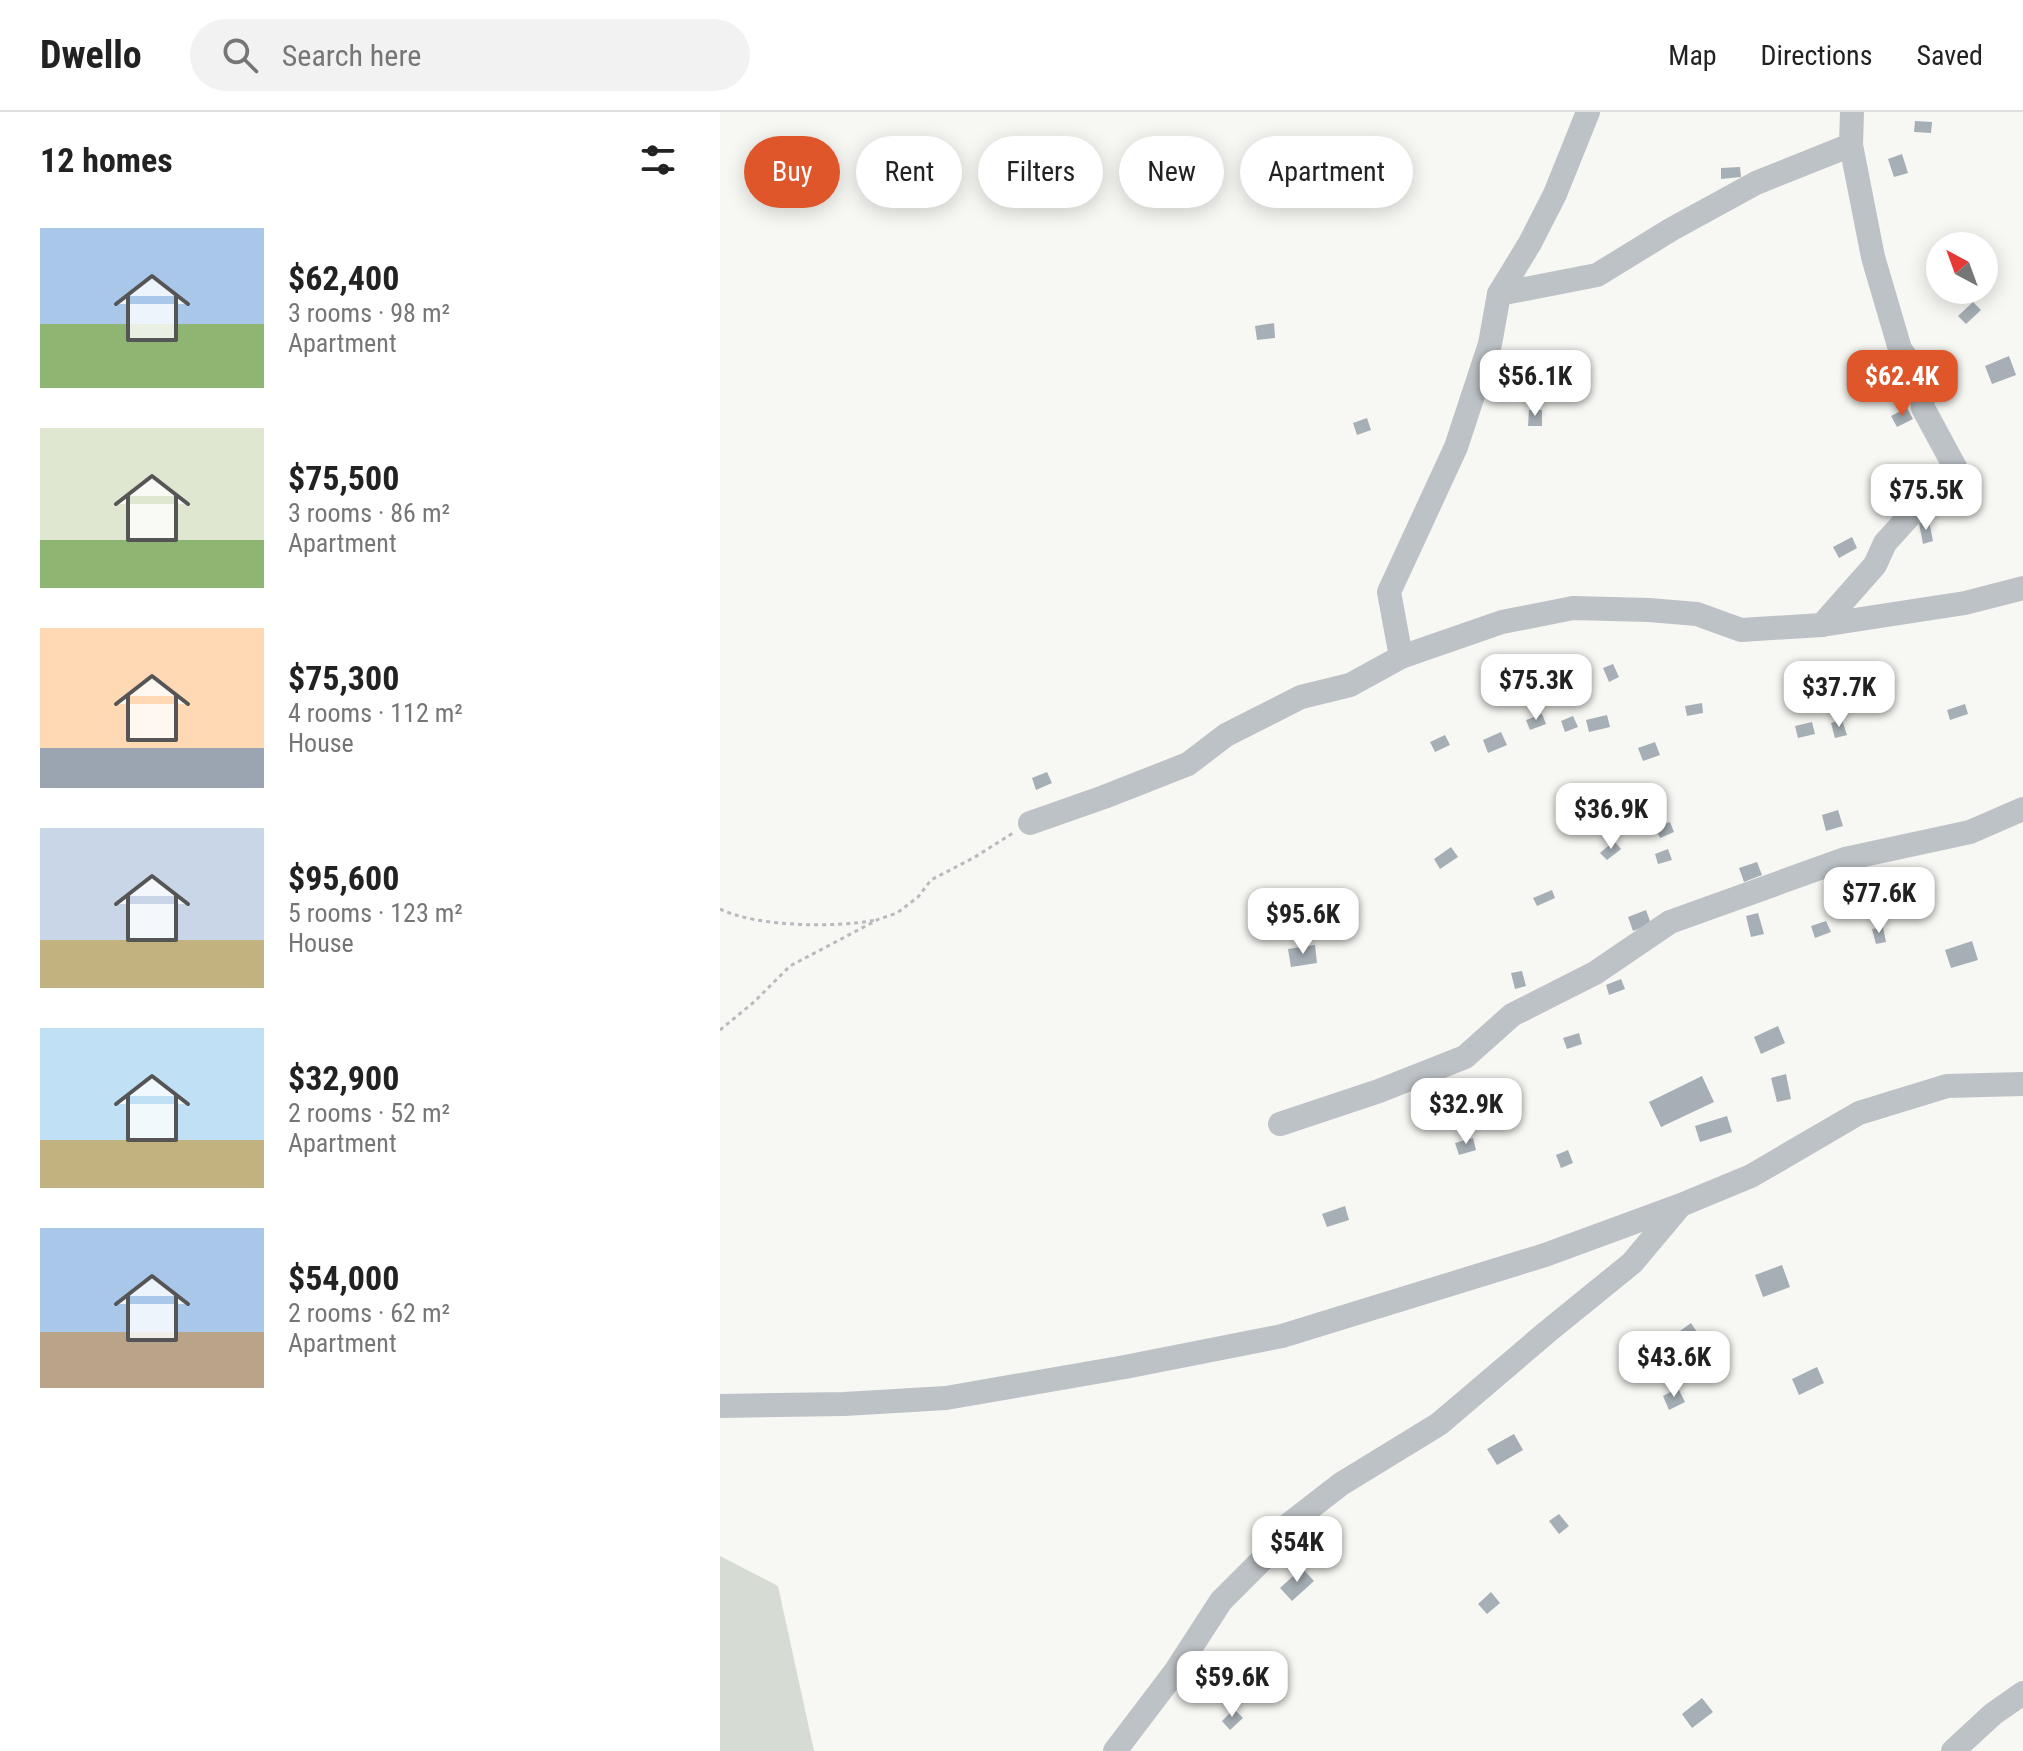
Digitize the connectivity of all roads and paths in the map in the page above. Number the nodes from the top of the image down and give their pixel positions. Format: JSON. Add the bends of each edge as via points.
{"nodes":[{"id":1,"x":1588,"y":112,"type":"edge"},
{"id":2,"x":1852,"y":112,"type":"edge"},
{"id":3,"x":1851,"y":145,"type":"junction"},
{"id":4,"x":1499,"y":294,"type":"junction"},
{"id":5,"x":2023,"y":588,"type":"edge"},
{"id":6,"x":1822,"y":625,"type":"junction"},
{"id":7,"x":1401,"y":657,"type":"junction"},
{"id":8,"x":2023,"y":809,"type":"edge"},
{"id":9,"x":1030,"y":823,"type":"joint"},
{"id":10,"x":720,"y":909,"type":"edge"},
{"id":11,"x":879,"y":919,"type":"junction"},
{"id":12,"x":720,"y":1030,"type":"edge"},
{"id":13,"x":2023,"y":1084,"type":"edge"},
{"id":14,"x":1280,"y":1124,"type":"dead end"},
{"id":15,"x":1681,"y":1205,"type":"junction"},
{"id":16,"x":720,"y":1406,"type":"edge"},
{"id":17,"x":2023,"y":1693,"type":"edge"},
{"id":18,"x":1115,"y":1751,"type":"edge"},
{"id":19,"x":1953,"y":1751,"type":"edge"}],
"edges":[{"from":1,"to":4,"type":"street","via":[[1555,194]]},
{"from":2,"to":3,"type":"street"},
{"from":3,"to":4,"type":"street","via":[[1756,183],[1597,275]]},
{"from":3,"to":6,"type":"street","via":[[1873,257],[1900,349],[1921,378],[1923,408],[1956,469],[1885,543],[1875,565]]},
{"from":4,"to":7,"type":"street","via":[[1490,344],[1456,447],[1389,592]]},
{"from":5,"to":6,"type":"street","via":[[1965,603]]},
{"from":6,"to":7,"type":"street","via":[[1741,630],[1697,614],[1573,608],[1502,622]]},
{"from":7,"to":9,"type":"street","via":[[1350,685],[1301,697],[1226,735],[1188,764]]},
{"from":8,"to":14,"type":"street","via":[[1970,832],[1845,859],[1670,922],[1595,973],[1512,1015],[1465,1057]]},
{"from":9,"to":11,"type":"path","via":[[931,880],[897,913]]},
{"from":10,"to":11,"type":"path","via":[[767,922],[852,925]]},
{"from":11,"to":12,"type":"path","via":[[790,966]]},
{"from":13,"to":15,"type":"street","via":[[1947,1086],[1859,1113],[1751,1176]]},
{"from":15,"to":16,"type":"street","via":[[1545,1255],[1282,1336],[946,1398]]},
{"from":15,"to":18,"type":"street","via":[[1632,1263],[1439,1424],[1341,1484],[1283,1529],[1268,1554],[1221,1601]]},
{"from":17,"to":19,"type":"street"}]}
